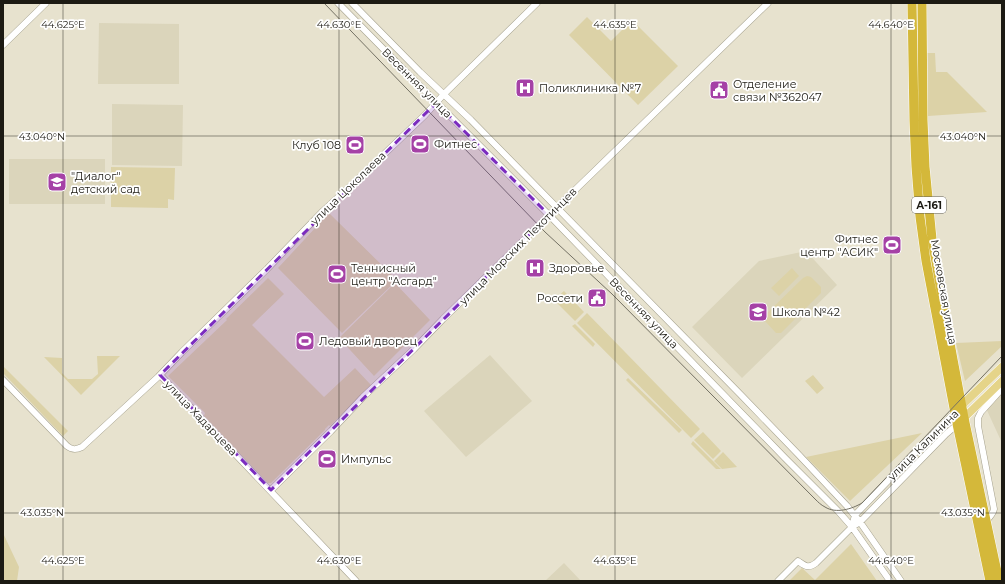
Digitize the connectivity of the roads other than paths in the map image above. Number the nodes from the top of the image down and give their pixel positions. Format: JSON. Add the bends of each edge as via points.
{"nodes":[{"id":1,"x":46,"y":3,"type":"edge"},
{"id":2,"x":338,"y":3,"type":"edge"},
{"id":3,"x":352,"y":3,"type":"edge"},
{"id":4,"x":537,"y":3,"type":"edge"},
{"id":5,"x":768,"y":3,"type":"edge"},
{"id":6,"x":912,"y":3,"type":"edge"},
{"id":7,"x":922,"y":3,"type":"edge"},
{"id":8,"x":3,"y":45,"type":"edge"},
{"id":9,"x":444,"y":94,"type":"junction"},
{"id":10,"x":436,"y":102,"type":"junction"},
{"id":11,"x":557,"y":208,"type":"junction"},
{"id":12,"x":549,"y":215,"type":"junction"},
{"id":13,"x":1002,"y":367,"type":"edge"},
{"id":14,"x":160,"y":375,"type":"junction"},
{"id":15,"x":3,"y":380,"type":"edge"},
{"id":16,"x":1001,"y":382,"type":"edge"},
{"id":17,"x":985,"y":402,"type":"junction"},
{"id":18,"x":962,"y":405,"type":"junction"},
{"id":19,"x":955,"y":413,"type":"junction"},
{"id":20,"x":964,"y":418,"type":"junction"},
{"id":21,"x":957,"y":424,"type":"junction"},
{"id":22,"x":271,"y":490,"type":"junction"},
{"id":23,"x":854,"y":515,"type":"junction"},
{"id":24,"x":986,"y":521,"type":"junction"},
{"id":25,"x":860,"y":522,"type":"junction"},
{"id":26,"x":852,"y":527,"type":"junction"},
{"id":27,"x":356,"y":581,"type":"edge"},
{"id":28,"x":778,"y":581,"type":"edge"},
{"id":29,"x":890,"y":581,"type":"edge"},
{"id":30,"x":901,"y":581,"type":"edge"},
{"id":31,"x":990,"y":581,"type":"edge"},
{"id":32,"x":999,"y":581,"type":"edge"}],
"edges":[{"from":1,"to":8,"type":"street"},
{"from":2,"to":10,"type":"street","name":"Весенняя улица"},
{"from":3,"to":9,"type":"street","name":"Весенняя улица"},
{"from":4,"to":9,"type":"street","name":"улица Цоколаева"},
{"from":5,"to":11,"type":"street","name":"улица Морских Пехотинцев"},
{"from":6,"to":19,"type":"highway","name":"Московская улица","number":"А-161","via":[[914,120],[920,217],[931,293]]},
{"from":7,"to":18,"type":"highway","name":"Московская улица","number":"А-161","via":[[923,120],[931,228]]},
{"from":9,"to":10,"type":"street","name":"улица Цоколаева"},
{"from":9,"to":11,"type":"street","name":"Весенняя улица"},
{"from":10,"to":12,"type":"street","name":"Весенняя улица"},
{"from":10,"to":14,"type":"street","name":"улица Цоколаева"},
{"from":11,"to":12,"type":"street","name":"улица Морских Пехотинцев"},
{"from":11,"to":23,"type":"street","name":"Весенняя улица","via":[[740,394]]},
{"from":12,"to":22,"type":"street","name":"улица Морских Пехотинцев"},
{"from":12,"to":26,"type":"street","name":"Весенняя улица"},
{"from":13,"to":18,"type":"main road","name":"улица Калинина"},
{"from":14,"to":15,"type":"street","name":"улица Хадарцева","via":[[82,448],[74,449],[67,446]]},
{"from":14,"to":22,"type":"street","name":"улица Хадарцева"},
{"from":16,"to":17,"type":"main road","name":"улица Калинина"},
{"from":17,"to":20,"type":"main road","name":"улица Калинина"},
{"from":17,"to":24,"type":"street","via":[[978,418],[978,426],[994,509]]},
{"from":18,"to":19,"type":"street","name":"улица Калинина"},
{"from":18,"to":20,"type":"highway","name":"Московская улица","number":"А-161"},
{"from":19,"to":21,"type":"highway","name":"Московская улица","number":"А-161"},
{"from":19,"to":23,"type":"street","name":"улица Калинина"},
{"from":20,"to":21,"type":"street","name":"улица Калинина"},
{"from":20,"to":24,"type":"highway","name":"Московская улица","number":"А-161"},
{"from":21,"to":25,"type":"street","name":"улица Калинина"},
{"from":21,"to":31,"type":"highway","name":"Московская улица","number":"А-161"},
{"from":22,"to":27,"type":"street","name":"улица Хадарцева"},
{"from":23,"to":25,"type":"street","name":"Весенняя улица"},
{"from":23,"to":26,"type":"street"},
{"from":24,"to":32,"type":"highway","name":"Московская улица","number":"А-161"},
{"from":25,"to":26,"type":"street","name":"улица Калинина"},
{"from":25,"to":30,"type":"street","name":"Весенняя улица"},
{"from":26,"to":28,"type":"street","name":"улица Калинина","via":[[816,563],[805,566],[798,561]]},
{"from":26,"to":29,"type":"street","name":"Весенняя улица"}]}
